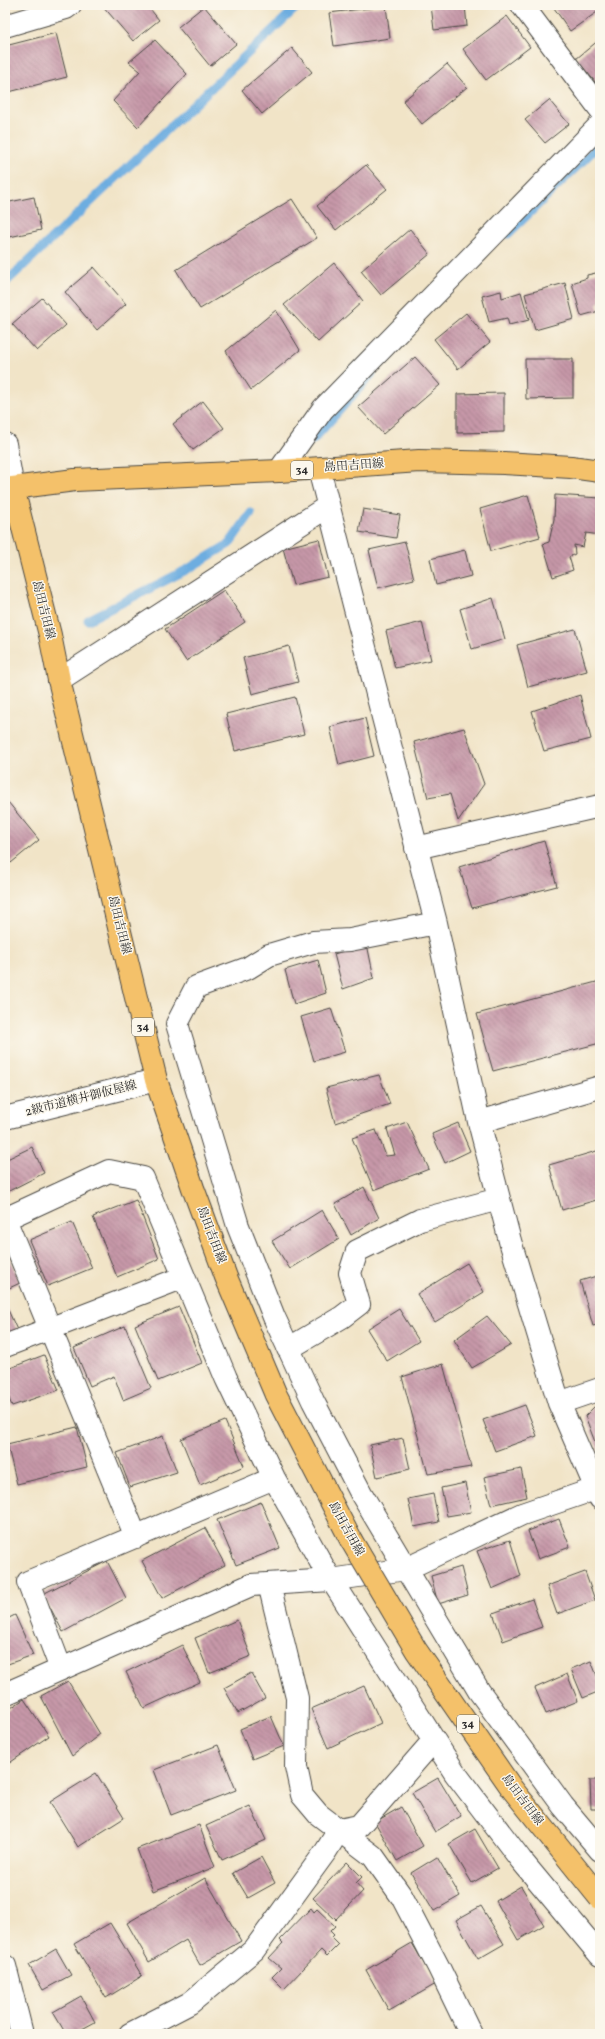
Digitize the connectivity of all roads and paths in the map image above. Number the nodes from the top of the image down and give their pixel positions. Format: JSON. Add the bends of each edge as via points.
{"nodes":[{"id":1,"x":70,"y":5,"type":"edge"},
{"id":2,"x":522,"y":5,"type":"edge"},
{"id":3,"x":5,"y":26,"type":"edge"},
{"id":4,"x":600,"y":109,"type":"edge"},
{"id":5,"x":600,"y":125,"type":"edge"},
{"id":6,"x":5,"y":444,"type":"edge"},
{"id":7,"x":318,"y":469,"type":"junction"},
{"id":8,"x":600,"y":471,"type":"edge"},
{"id":9,"x":279,"y":472,"type":"junction"},
{"id":10,"x":9,"y":489,"type":"edge"},
{"id":11,"x":327,"y":507,"type":"junction"},
{"id":12,"x":59,"y":680,"type":"junction"},
{"id":13,"x":600,"y":806,"type":"edge"},
{"id":14,"x":416,"y":848,"type":"junction"},
{"id":15,"x":436,"y":923,"type":"junction"},
{"id":16,"x":156,"y":1080,"type":"junction"},
{"id":17,"x":600,"y":1087,"type":"edge"},
{"id":18,"x":5,"y":1118,"type":"edge"},
{"id":19,"x":479,"y":1122,"type":"junction"},
{"id":20,"x":499,"y":1199,"type":"junction"},
{"id":21,"x":5,"y":1219,"type":"edge"},
{"id":22,"x":184,"y":1277,"type":"junction"},
{"id":23,"x":50,"y":1328,"type":"junction"},
{"id":24,"x":5,"y":1346,"type":"edge"},
{"id":25,"x":288,"y":1348,"type":"junction"},
{"id":26,"x":600,"y":1389,"type":"edge"},
{"id":27,"x":559,"y":1403,"type":"junction"},
{"id":28,"x":274,"y":1478,"type":"junction"},
{"id":29,"x":598,"y":1494,"type":"edge"},
{"id":30,"x":136,"y":1537,"type":"junction"},
{"id":31,"x":406,"y":1569,"type":"junction"},
{"id":32,"x":331,"y":1580,"type":"junction"},
{"id":33,"x":269,"y":1584,"type":"junction"},
{"id":34,"x":61,"y":1669,"type":"junction"},
{"id":35,"x":5,"y":1694,"type":"edge"},
{"id":36,"x":434,"y":1740,"type":"junction"},
{"id":37,"x":339,"y":1830,"type":"junction"},
{"id":38,"x":600,"y":1850,"type":"edge"},
{"id":39,"x":600,"y":1898,"type":"edge"},
{"id":40,"x":600,"y":1955,"type":"edge"},
{"id":41,"x":5,"y":1966,"type":"edge"},
{"id":42,"x":22,"y":2034,"type":"edge"},
{"id":43,"x":130,"y":2034,"type":"edge"},
{"id":44,"x":471,"y":2034,"type":"edge"}],
"edges":[{"from":1,"to":3,"type":"street"},
{"from":2,"to":4,"type":"street"},
{"from":5,"to":9,"type":"street","via":[[324,409]]},
{"from":6,"to":10,"type":"street"},
{"from":7,"to":8,"type":"main road","name":"島田吉田線","number":"34","via":[[419,461],[504,463]]},
{"from":7,"to":9,"type":"main road","name":"島田吉田線","number":"34"},
{"from":7,"to":11,"type":"street"},
{"from":9,"to":10,"type":"main road","name":"島田吉田線","number":"34","via":[[75,480]]},
{"from":10,"to":12,"type":"main road","name":"島田吉田線","number":"34","via":[[50,635]]},
{"from":11,"to":12,"type":"street"},
{"from":11,"to":14,"type":"street"},
{"from":12,"to":16,"type":"main road","name":"島田吉田線","number":"34"},
{"from":13,"to":14,"type":"street"},
{"from":14,"to":15,"type":"street"},
{"from":15,"to":19,"type":"street"},
{"from":15,"to":25,"type":"street","via":[[350,940],[313,942],[270,955],[248,968],[196,987],[177,1024],[238,1226]]},
{"from":16,"to":18,"type":"street","name":"2級市道横井御仮屋線"},
{"from":16,"to":39,"type":"main road","name":"島田吉田線","number":"34","bridge":true,"via":[[226,1277],[273,1387],[351,1540],[416,1650],[504,1777]]},
{"from":17,"to":19,"type":"street"},
{"from":19,"to":20,"type":"street"},
{"from":20,"to":25,"type":"street","via":[[420,1220],[357,1251],[350,1273],[359,1304],[342,1317]]},
{"from":20,"to":27,"type":"street"},
{"from":21,"to":22,"type":"street","via":[[109,1171],[143,1178]]},
{"from":21,"to":23,"type":"street"},
{"from":22,"to":23,"type":"street"},
{"from":22,"to":28,"type":"street","via":[[226,1378]]},
{"from":23,"to":24,"type":"street"},
{"from":23,"to":30,"type":"street"},
{"from":25,"to":31,"type":"street","via":[[362,1496]]},
{"from":26,"to":27,"type":"street"},
{"from":27,"to":29,"type":"street"},
{"from":28,"to":30,"type":"street"},
{"from":28,"to":32,"type":"street"},
{"from":29,"to":31,"type":"street","via":[[522,1514]]},
{"from":30,"to":34,"type":"street","via":[[28,1582]]},
{"from":31,"to":32,"type":"street"},
{"from":31,"to":38,"type":"street","via":[[480,1691],[563,1806]]},
{"from":32,"to":33,"type":"street"},
{"from":32,"to":36,"type":"street"},
{"from":33,"to":34,"type":"street","via":[[251,1585]]},
{"from":33,"to":37,"type":"street","via":[[297,1698],[296,1767],[302,1795],[318,1814]]},
{"from":34,"to":35,"type":"street"},
{"from":36,"to":37,"type":"street","via":[[359,1826]]},
{"from":36,"to":40,"type":"street","via":[[521,1860]]},
{"from":37,"to":43,"type":"street","via":[[326,1852],[254,1950],[190,2003]]},
{"from":37,"to":44,"type":"street","via":[[372,1856],[402,1896]]},
{"from":41,"to":42,"type":"street"}]}
